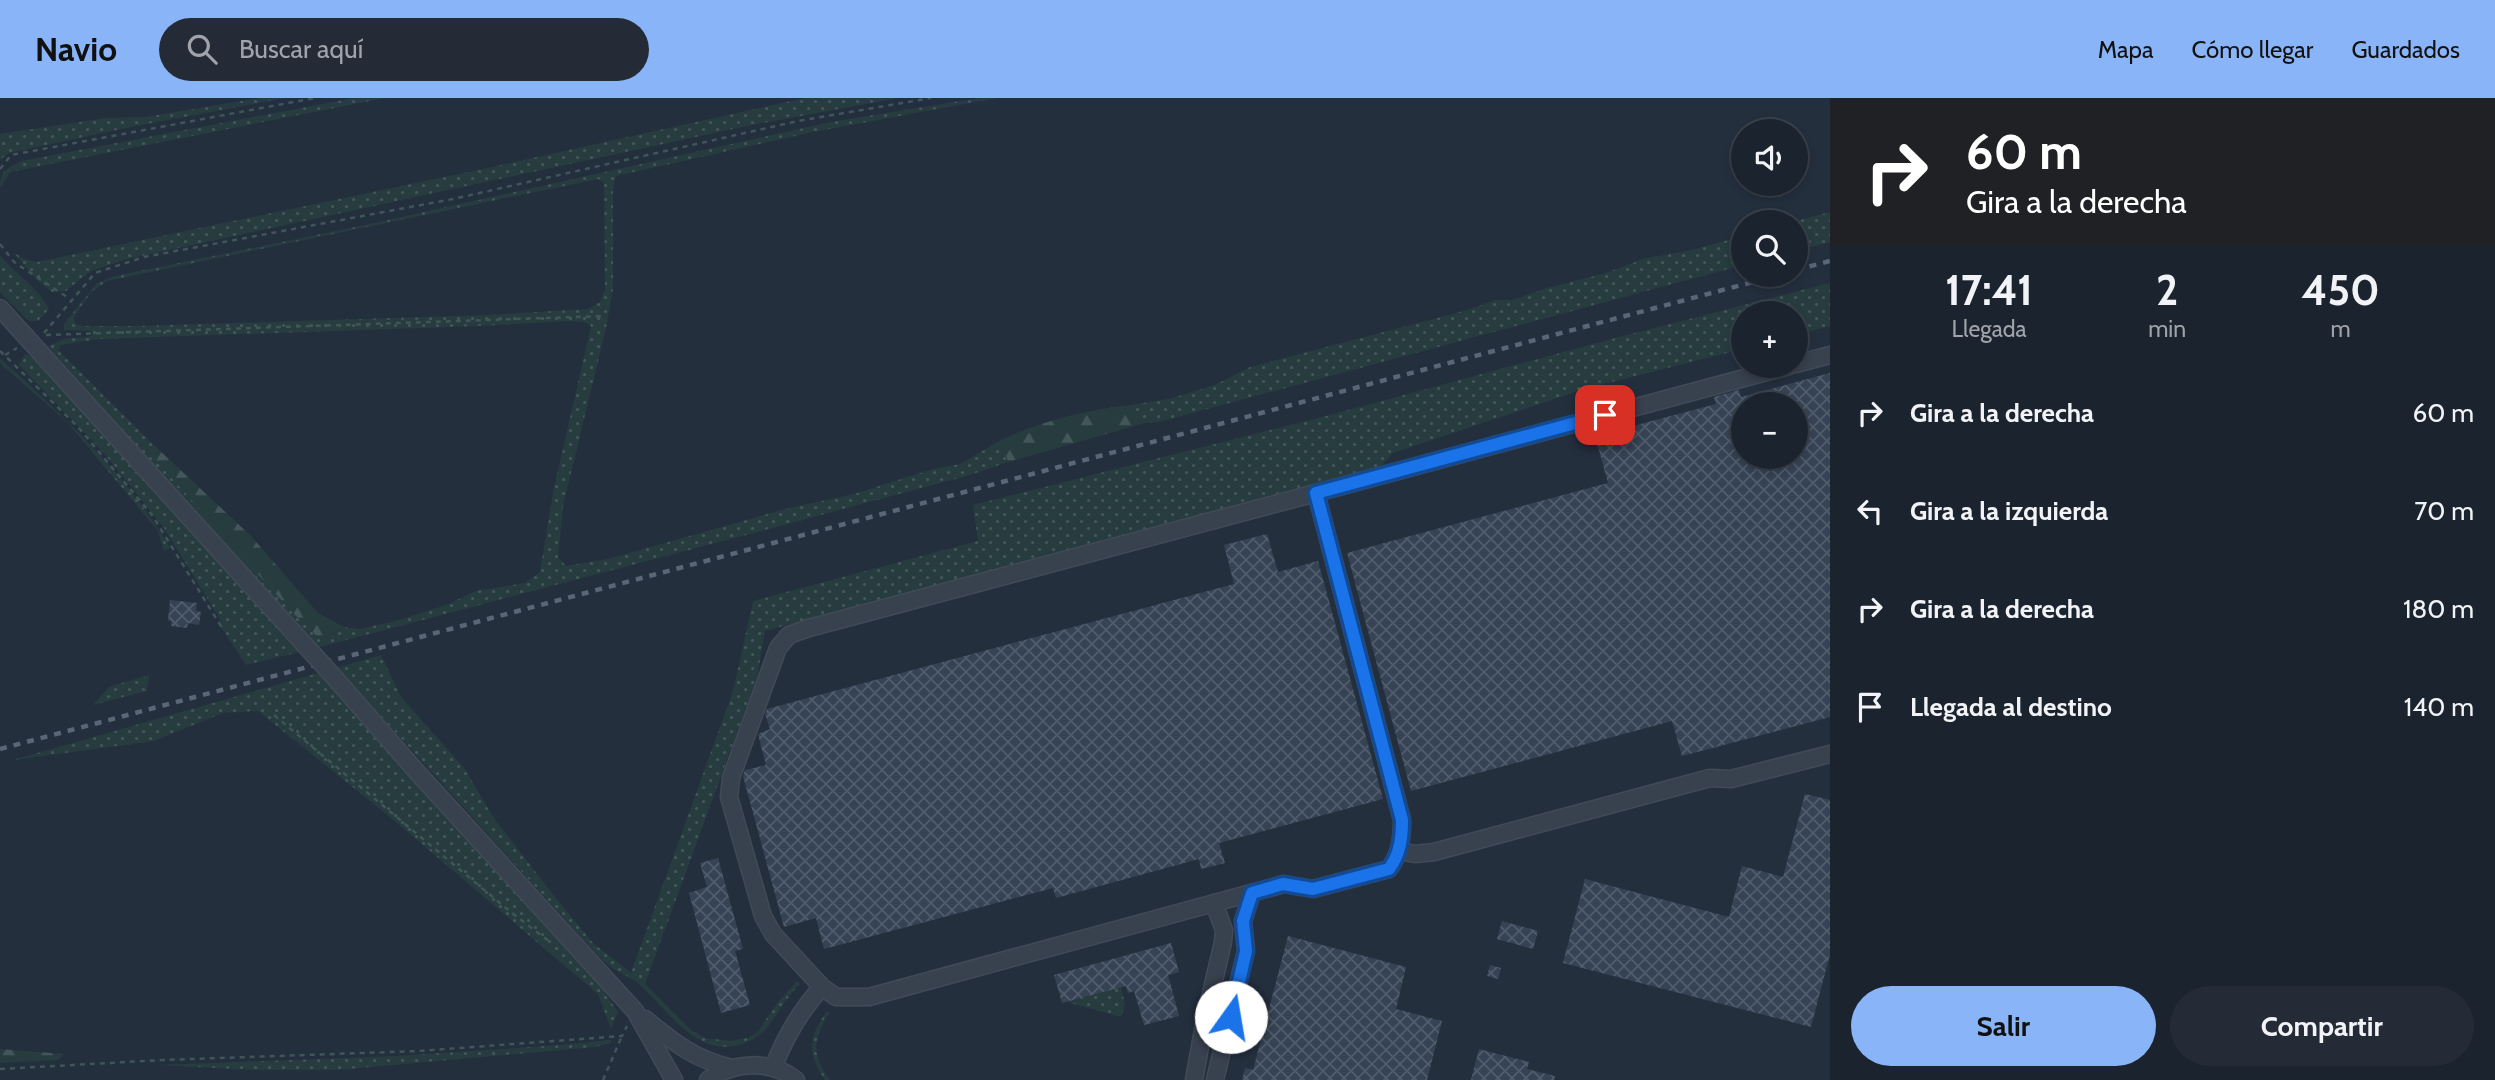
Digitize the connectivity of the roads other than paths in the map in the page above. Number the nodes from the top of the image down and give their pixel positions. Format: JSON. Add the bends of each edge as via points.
{"nodes":[{"id":1,"x":0,"y":308,"type":"edge"},
{"id":2,"x":1830,"y":355,"type":"edge"},
{"id":3,"x":1808,"y":361,"type":"edge"},
{"id":4,"x":1743,"y":378,"type":"edge"},
{"id":5,"x":1316,"y":493,"type":"junction"},
{"id":6,"x":1830,"y":754,"type":"edge"},
{"id":7,"x":1398,"y":851,"type":"junction"},
{"id":8,"x":1252,"y":893,"type":"junction"},
{"id":9,"x":1213,"y":904,"type":"junction"},
{"id":10,"x":822,"y":987,"type":"junction"},
{"id":11,"x":635,"y":1011,"type":"junction"},
{"id":12,"x":731,"y":1068,"type":"junction"},
{"id":13,"x":773,"y":1068,"type":"junction"},
{"id":14,"x":674,"y":1080,"type":"edge"},
{"id":15,"x":708,"y":1080,"type":"edge"},
{"id":16,"x":796,"y":1080,"type":"edge"},
{"id":17,"x":1194,"y":1080,"type":"edge"},
{"id":18,"x":1215,"y":1080,"type":"edge"}],
"edges":[{"from":1,"to":11,"type":"street","bridge":true},
{"from":2,"to":3,"type":"street"},
{"from":4,"to":5,"type":"street"},
{"from":5,"to":7,"type":"street","via":[[1402,820]]},
{"from":5,"to":10,"type":"street","via":[[789,635],[778,648],[762,687],[731,778],[729,797],[763,916],[773,934]]},
{"from":6,"to":7,"type":"street","via":[[1731,779],[1710,778],[1434,852]]},
{"from":7,"to":8,"type":"street","via":[[1389,869],[1313,889],[1283,884]]},
{"from":8,"to":9,"type":"street"},
{"from":8,"to":18,"type":"street","via":[[1243,921],[1246,951]]},
{"from":9,"to":10,"type":"street","via":[[869,997],[836,997]]},
{"from":9,"to":17,"type":"street","via":[[1224,930],[1223,942]]},
{"from":10,"to":13,"type":"street","via":[[783,1042]]},
{"from":11,"to":12,"type":"street","via":[[683,1050]]},
{"from":11,"to":14,"type":"street"},
{"from":12,"to":13,"type":"street"},
{"from":12,"to":15,"type":"street"},
{"from":13,"to":16,"type":"street"}]}
